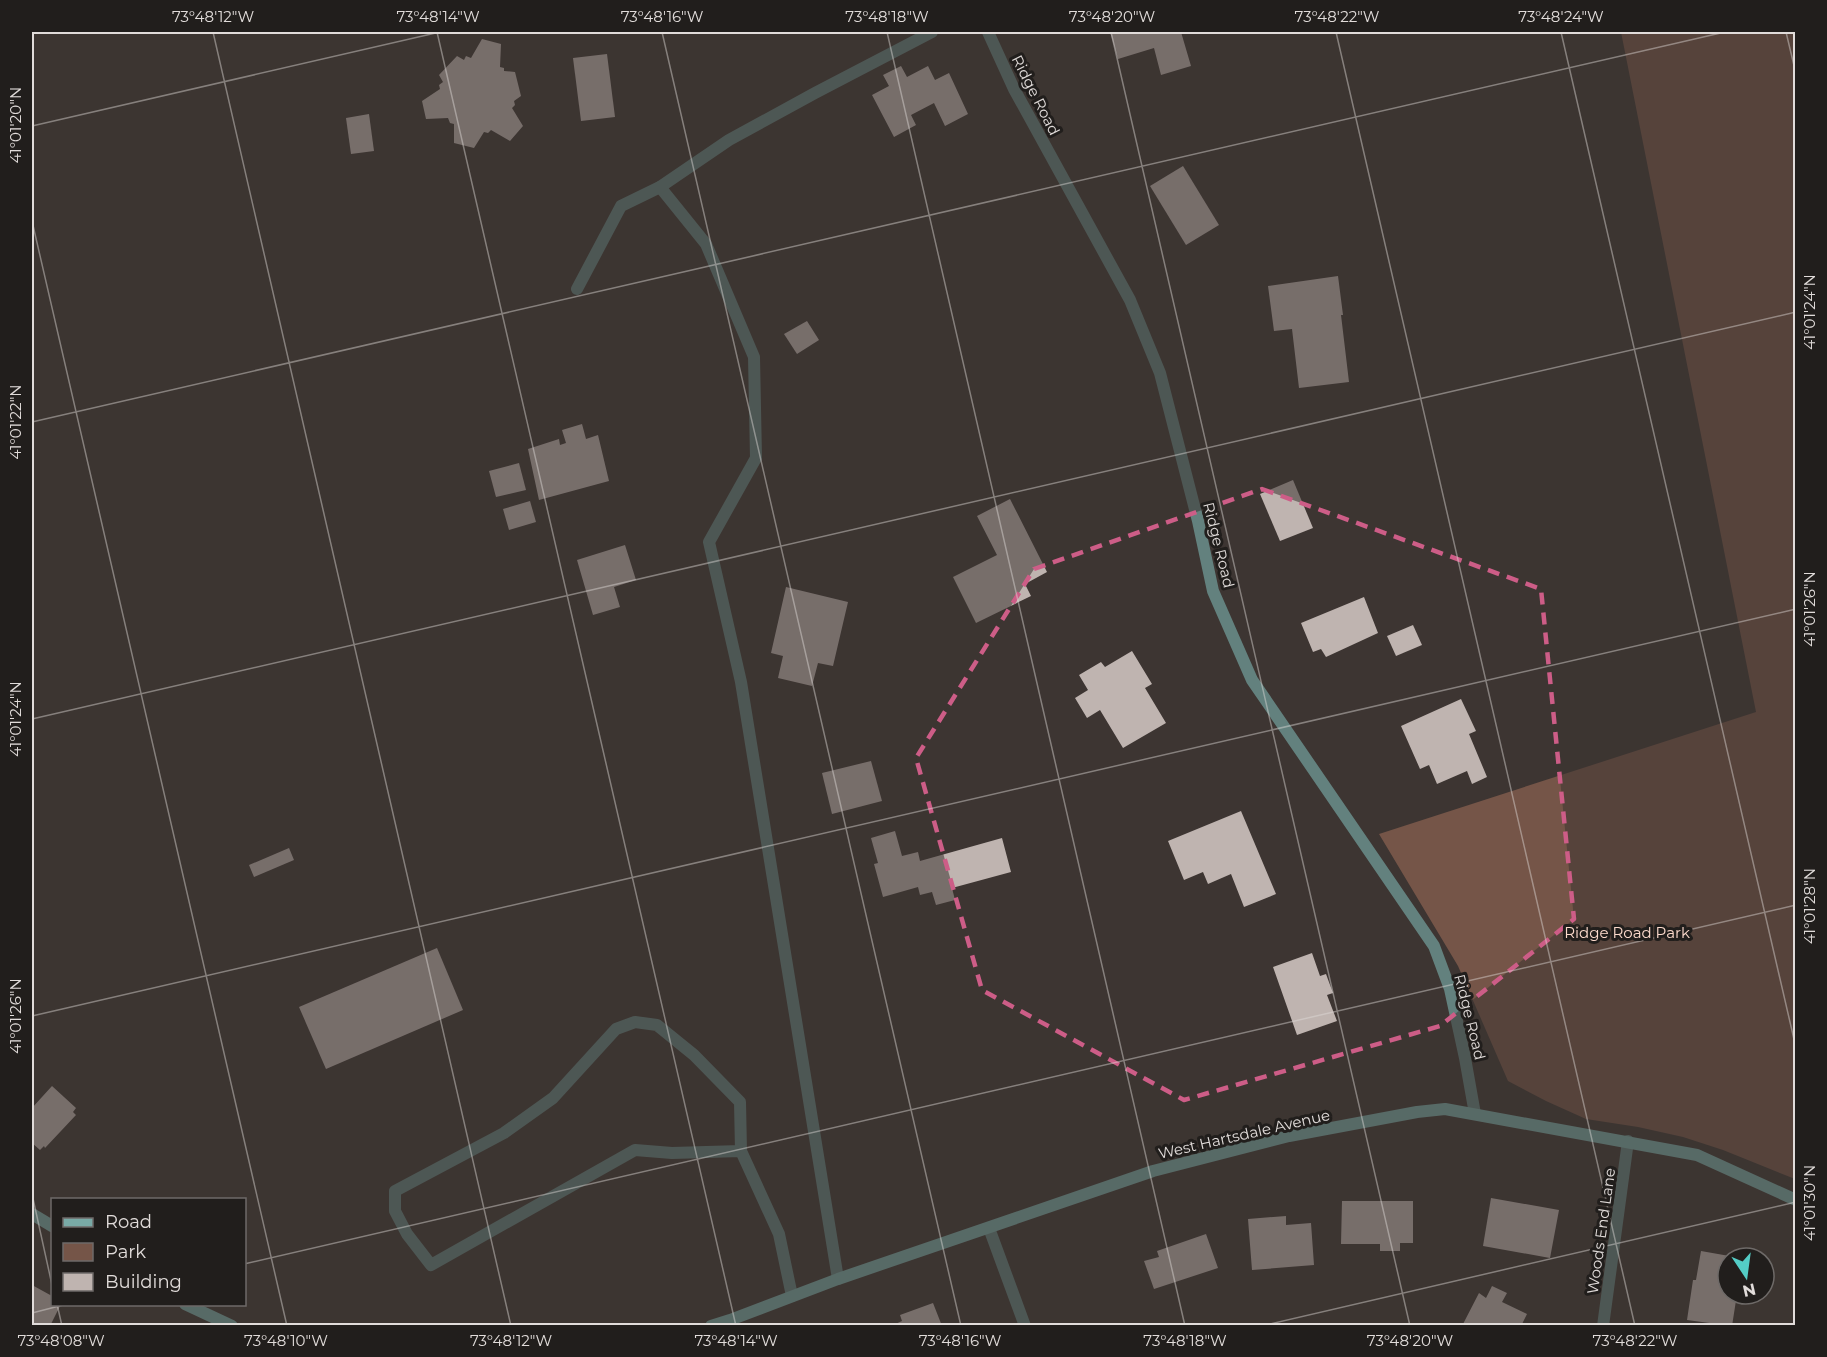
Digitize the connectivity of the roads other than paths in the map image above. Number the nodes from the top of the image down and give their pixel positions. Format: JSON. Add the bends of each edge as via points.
{"nodes":[{"id":1,"x":932,"y":32,"type":"edge"},
{"id":2,"x":988,"y":32,"type":"edge"},
{"id":3,"x":660,"y":187,"type":"junction"},
{"id":4,"x":577,"y":289,"type":"dead end"},
{"id":5,"x":1474,"y":1114,"type":"junction"},
{"id":6,"x":1628,"y":1141,"type":"junction"},
{"id":7,"x":741,"y":1151,"type":"junction"},
{"id":8,"x":1796,"y":1200,"type":"edge"},
{"id":9,"x":32,"y":1214,"type":"edge"},
{"id":10,"x":51,"y":1225,"type":"edge"},
{"id":11,"x":989,"y":1228,"type":"junction"},
{"id":12,"x":838,"y":1279,"type":"junction"},
{"id":13,"x":792,"y":1296,"type":"junction"},
{"id":14,"x":187,"y":1306,"type":"edge"},
{"id":15,"x":232,"y":1326,"type":"edge"},
{"id":16,"x":711,"y":1326,"type":"edge"},
{"id":17,"x":1025,"y":1326,"type":"edge"},
{"id":18,"x":1603,"y":1326,"type":"edge"}],
"edges":[{"from":1,"to":3,"type":"street","via":[[729,140]]},
{"from":2,"to":5,"type":"street","name":"Ridge Road","via":[[1014,89],[1130,300],[1160,373],[1213,591],[1252,680],[1434,946],[1450,989]]},
{"from":3,"to":4,"type":"street","via":[[621,207]]},
{"from":3,"to":12,"type":"street","via":[[706,244],[754,357],[756,458],[709,542],[741,682]]},
{"from":5,"to":6,"type":"main road","name":"West Hartsdale Avenue"},
{"from":5,"to":11,"type":"main road","name":"West Hartsdale Avenue","via":[[1445,1109],[1417,1112],[1289,1136],[1153,1171]]},
{"from":6,"to":8,"type":"main road","name":"West Hartsdale Avenue","via":[[1696,1155]]},
{"from":6,"to":18,"type":"street","name":"Woods End Lane"},
{"from":7,"to":7,"type":"street","via":[[740,1102],[694,1055],[657,1026],[635,1022],[616,1029],[553,1098],[504,1133],[395,1191],[395,1211],[431,1265],[634,1150]]},
{"from":7,"to":13,"type":"street","via":[[779,1234]]},
{"from":9,"to":10,"type":"main road"},
{"from":11,"to":12,"type":"main road","name":"West Hartsdale Avenue"},
{"from":11,"to":17,"type":"street"},
{"from":12,"to":13,"type":"main road","name":"West Hartsdale Avenue"},
{"from":13,"to":16,"type":"main road","name":"West Hartsdale Avenue"},
{"from":14,"to":15,"type":"main road"}]}
